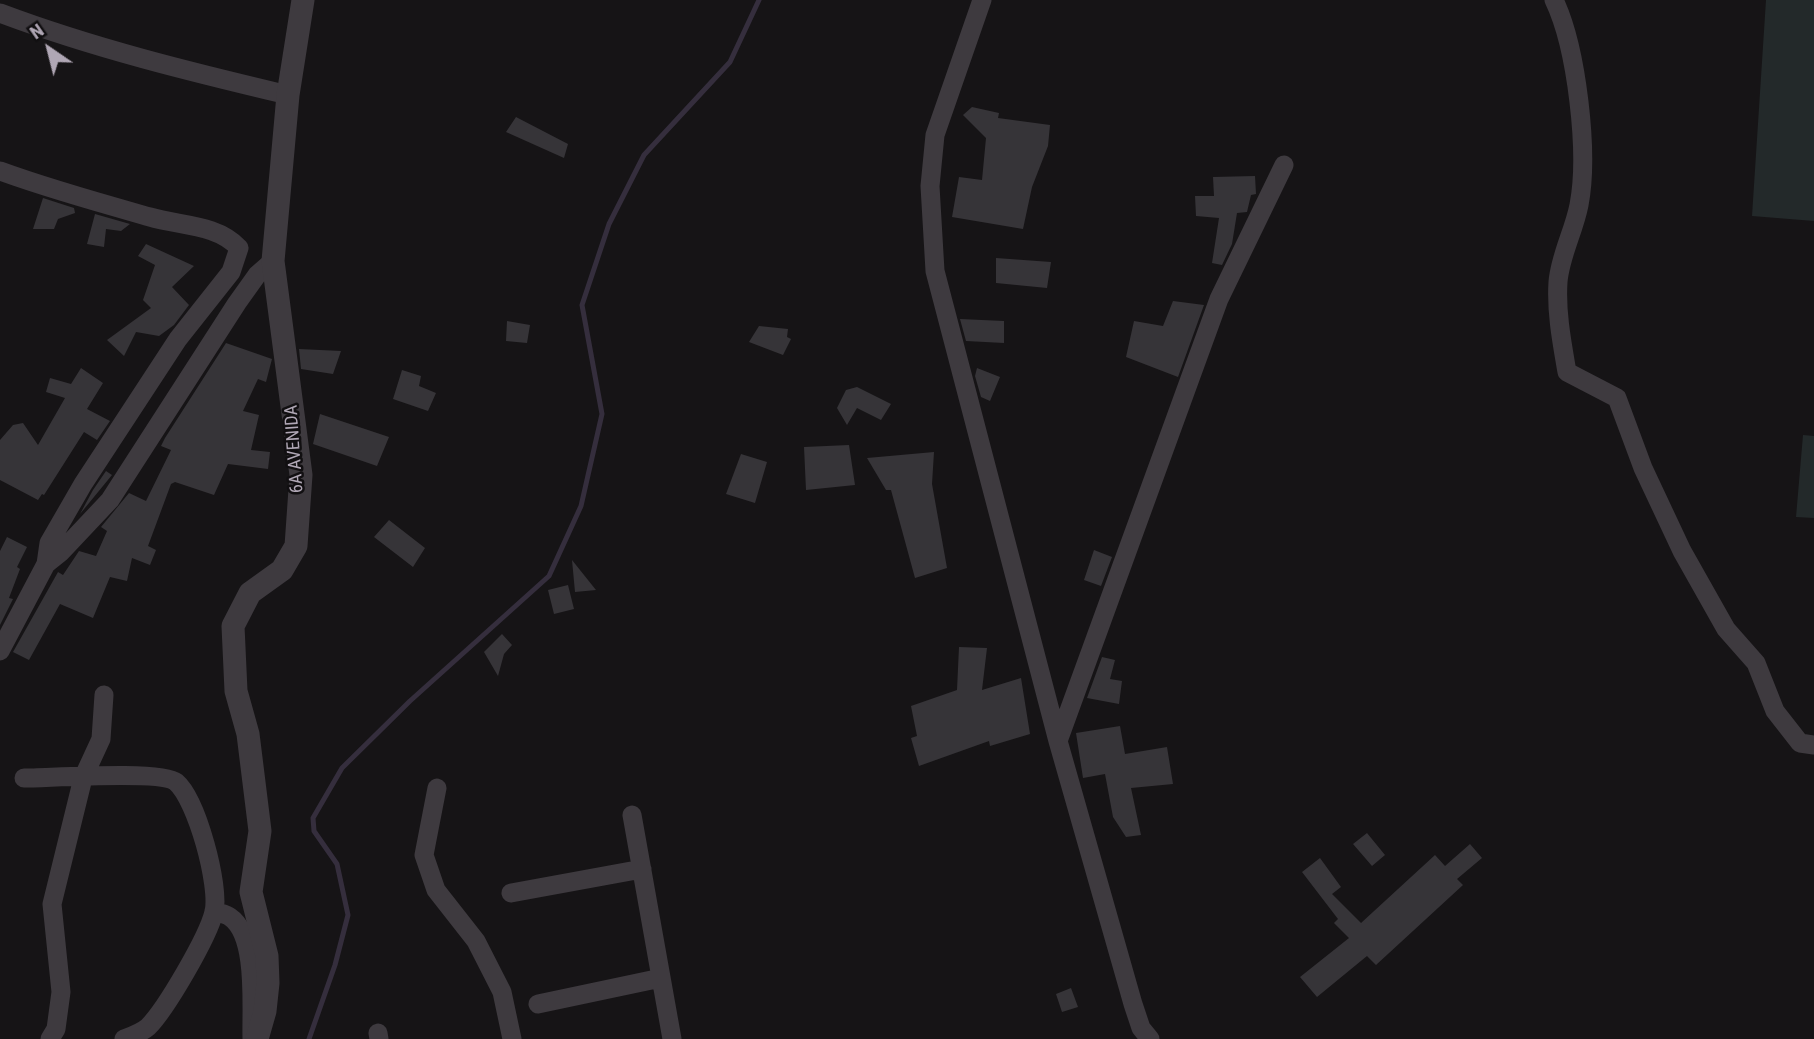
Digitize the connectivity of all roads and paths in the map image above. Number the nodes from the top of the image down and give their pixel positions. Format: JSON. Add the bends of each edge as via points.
{"nodes":[{"id":1,"x":303,"y":0,"type":"edge"},
{"id":2,"x":982,"y":0,"type":"edge"},
{"id":3,"x":1554,"y":0,"type":"edge"},
{"id":4,"x":0,"y":13,"type":"edge"},
{"id":5,"x":288,"y":95,"type":"junction"},
{"id":6,"x":1284,"y":165,"type":"dead end"},
{"id":7,"x":0,"y":171,"type":"edge"},
{"id":8,"x":265,"y":268,"type":"junction"},
{"id":9,"x":231,"y":272,"type":"junction"},
{"id":10,"x":46,"y":564,"type":"junction"},
{"id":11,"x":0,"y":651,"type":"edge"},
{"id":12,"x":104,"y":695,"type":"dead end"},
{"id":13,"x":1058,"y":741,"type":"junction"},
{"id":14,"x":1814,"y":745,"type":"edge"},
{"id":15,"x":24,"y":778,"type":"dead end"},
{"id":16,"x":83,"y":778,"type":"junction"},
{"id":17,"x":437,"y":788,"type":"dead end"},
{"id":18,"x":632,"y":816,"type":"dead end"},
{"id":19,"x":642,"y":869,"type":"junction"},
{"id":20,"x":511,"y":893,"type":"dead end"},
{"id":21,"x":214,"y":911,"type":"junction"},
{"id":22,"x":661,"y":978,"type":"junction"},
{"id":23,"x":538,"y":1004,"type":"dead end"},
{"id":24,"x":50,"y":1039,"type":"edge"},
{"id":25,"x":124,"y":1039,"type":"edge"},
{"id":26,"x":254,"y":1039,"type":"edge"},
{"id":27,"x":512,"y":1039,"type":"edge"},
{"id":28,"x":672,"y":1039,"type":"edge"},
{"id":29,"x":1150,"y":1039,"type":"edge"}],
"edges":[{"from":1,"to":5,"type":"street","name":"6A AVENIDA"},
{"from":2,"to":13,"type":"street","via":[[935,135],[930,230],[935,271]]},
{"from":3,"to":14,"type":"street","via":[[1572,65],[1583,138],[1579,204],[1558,281],[1567,372],[1617,398],[1643,468],[1726,629],[1756,663],[1775,711],[1800,743]]},
{"from":4,"to":5,"type":"street","via":[[41,29]]},
{"from":5,"to":8,"type":"street","name":"6A AVENIDA"},
{"from":6,"to":13,"type":"street","via":[[1219,299]]},
{"from":7,"to":9,"type":"street","via":[[229,238],[239,248]]},
{"from":8,"to":9,"type":"street"},
{"from":8,"to":10,"type":"street","via":[[110,500]]},
{"from":8,"to":26,"type":"street","name":"6A AVENIDA","via":[[301,475],[296,546],[282,570],[250,593],[233,626],[236,691],[247,734],[260,831],[251,892],[267,956],[268,984]]},
{"from":9,"to":10,"type":"street","via":[[178,339],[83,484],[49,543]]},
{"from":10,"to":11,"type":"street"},
{"from":12,"to":16,"type":"street","via":[[101,739]]},
{"from":13,"to":29,"type":"street","via":[[1133,1004]]},
{"from":15,"to":16,"type":"street"},
{"from":16,"to":21,"type":"street","via":[[153,775],[175,781],[188,798],[208,848]]},
{"from":16,"to":24,"type":"street","via":[[51,904],[61,992],[56,1029]]},
{"from":17,"to":27,"type":"street","via":[[424,855],[436,890],[476,941],[502,992]]},
{"from":18,"to":19,"type":"street"},
{"from":19,"to":20,"type":"street"},
{"from":19,"to":22,"type":"street"},
{"from":21,"to":25,"type":"street","via":[[160,1014],[145,1030]]},
{"from":21,"to":26,"type":"street","via":[[231,917],[249,952]]},
{"from":22,"to":23,"type":"street"},
{"from":22,"to":28,"type":"street"}]}
